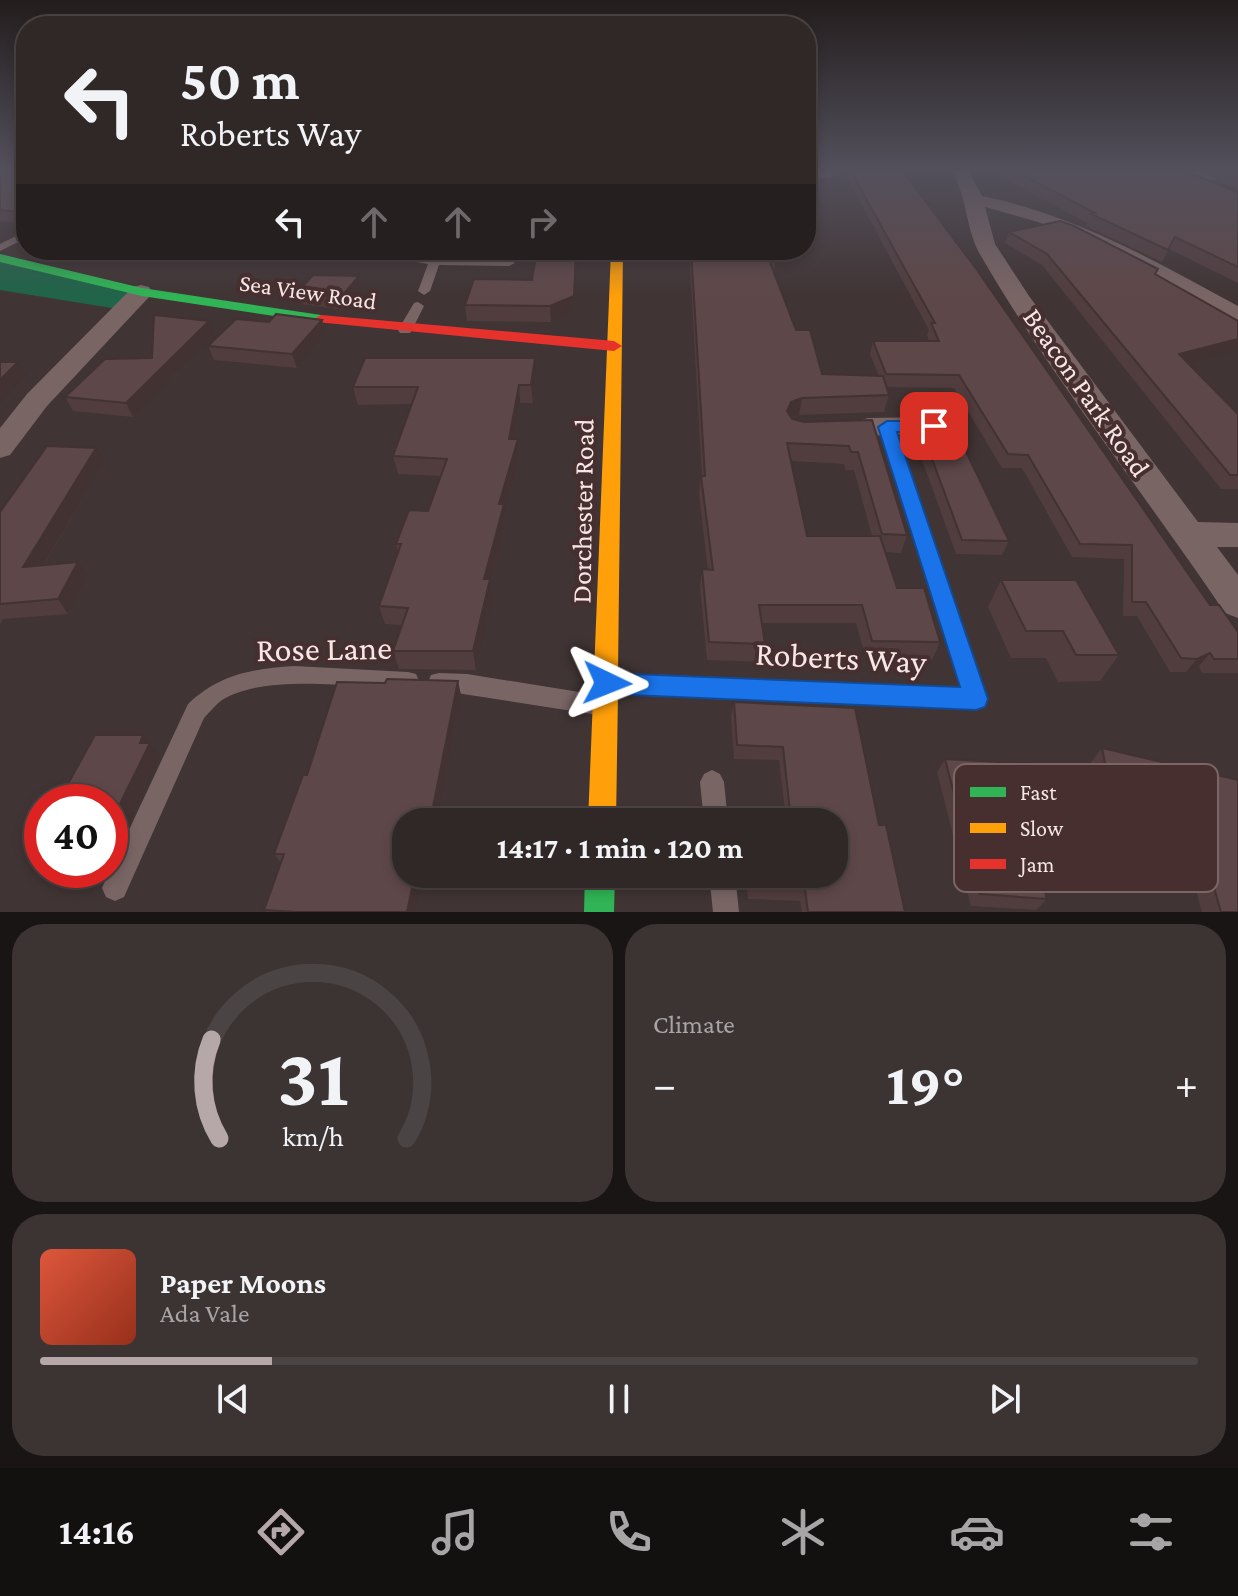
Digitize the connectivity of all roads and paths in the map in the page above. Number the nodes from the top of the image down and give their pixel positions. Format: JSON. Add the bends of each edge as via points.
{"nodes":[{"id":1,"x":979,"y":213,"type":"edge"},
{"id":2,"x":1029,"y":213,"type":"edge"},
{"id":3,"x":0,"y":258,"type":"edge"},
{"id":4,"x":423,"y":260,"type":"edge"},
{"id":5,"x":617,"y":260,"type":"edge"},
{"id":6,"x":435,"y":262,"type":"junction"},
{"id":7,"x":509,"y":263,"type":"dead end"},
{"id":8,"x":424,"y":291,"type":"dead end"},
{"id":9,"x":141,"y":292,"type":"junction"},
{"id":10,"x":418,"y":306,"type":"dead end"},
{"id":11,"x":1238,"y":316,"type":"edge"},
{"id":12,"x":405,"y":330,"type":"junction"},
{"id":13,"x":614,"y":346,"type":"junction"},
{"id":14,"x":934,"y":426,"type":"dead end"},
{"id":15,"x":844,"y":427,"type":"edge"},
{"id":16,"x":887,"y":427,"type":"junction"},
{"id":17,"x":0,"y":448,"type":"edge"},
{"id":18,"x":1190,"y":534,"type":"junction"},
{"id":19,"x":1238,"y":535,"type":"edge"},
{"id":20,"x":1238,"y":603,"type":"edge"},
{"id":21,"x":607,"y":695,"type":"junction"},
{"id":22,"x":712,"y":782,"type":"dead end"},
{"id":23,"x":603,"y":808,"type":"edge"},
{"id":24,"x":715,"y":808,"type":"edge"},
{"id":25,"x":128,"y":860,"type":"edge"},
{"id":26,"x":600,"y":888,"type":"edge"},
{"id":27,"x":723,"y":888,"type":"edge"},
{"id":28,"x":599,"y":912,"type":"edge"},
{"id":29,"x":726,"y":912,"type":"edge"}],
"edges":[{"from":1,"to":18,"type":"street","name":"Beacon Park Road","via":[[988,250]]},
{"from":2,"to":11,"type":"street","via":[[1142,264]]},
{"from":3,"to":9,"type":"street","name":"Sea View Road"},
{"from":4,"to":6,"type":"lane"},
{"from":5,"to":13,"type":"street","name":"Dorchester Road"},
{"from":6,"to":7,"type":"lane"},
{"from":6,"to":8,"type":"lane"},
{"from":9,"to":12,"type":"street","name":"Sea View Road"},
{"from":9,"to":17,"type":"street","via":[[37,400]]},
{"from":10,"to":12,"type":"lane"},
{"from":12,"to":13,"type":"street","name":"Sea View Road"},
{"from":13,"to":21,"type":"street","name":"Dorchester Road"},
{"from":14,"to":16,"type":"street"},
{"from":15,"to":16,"type":"street"},
{"from":16,"to":21,"type":"street","name":"Roberts Way","via":[[976,699]]},
{"from":18,"to":19,"type":"street"},
{"from":18,"to":20,"type":"street","name":"Beacon Park Road"},
{"from":21,"to":23,"type":"street","name":"Dorchester Road"},
{"from":21,"to":25,"type":"lane","name":"Rose Lane","via":[[467,683],[255,677],[224,688],[196,711]]},
{"from":22,"to":24,"type":"lane"},
{"from":26,"to":28,"type":"street"},
{"from":27,"to":29,"type":"lane"}]}
